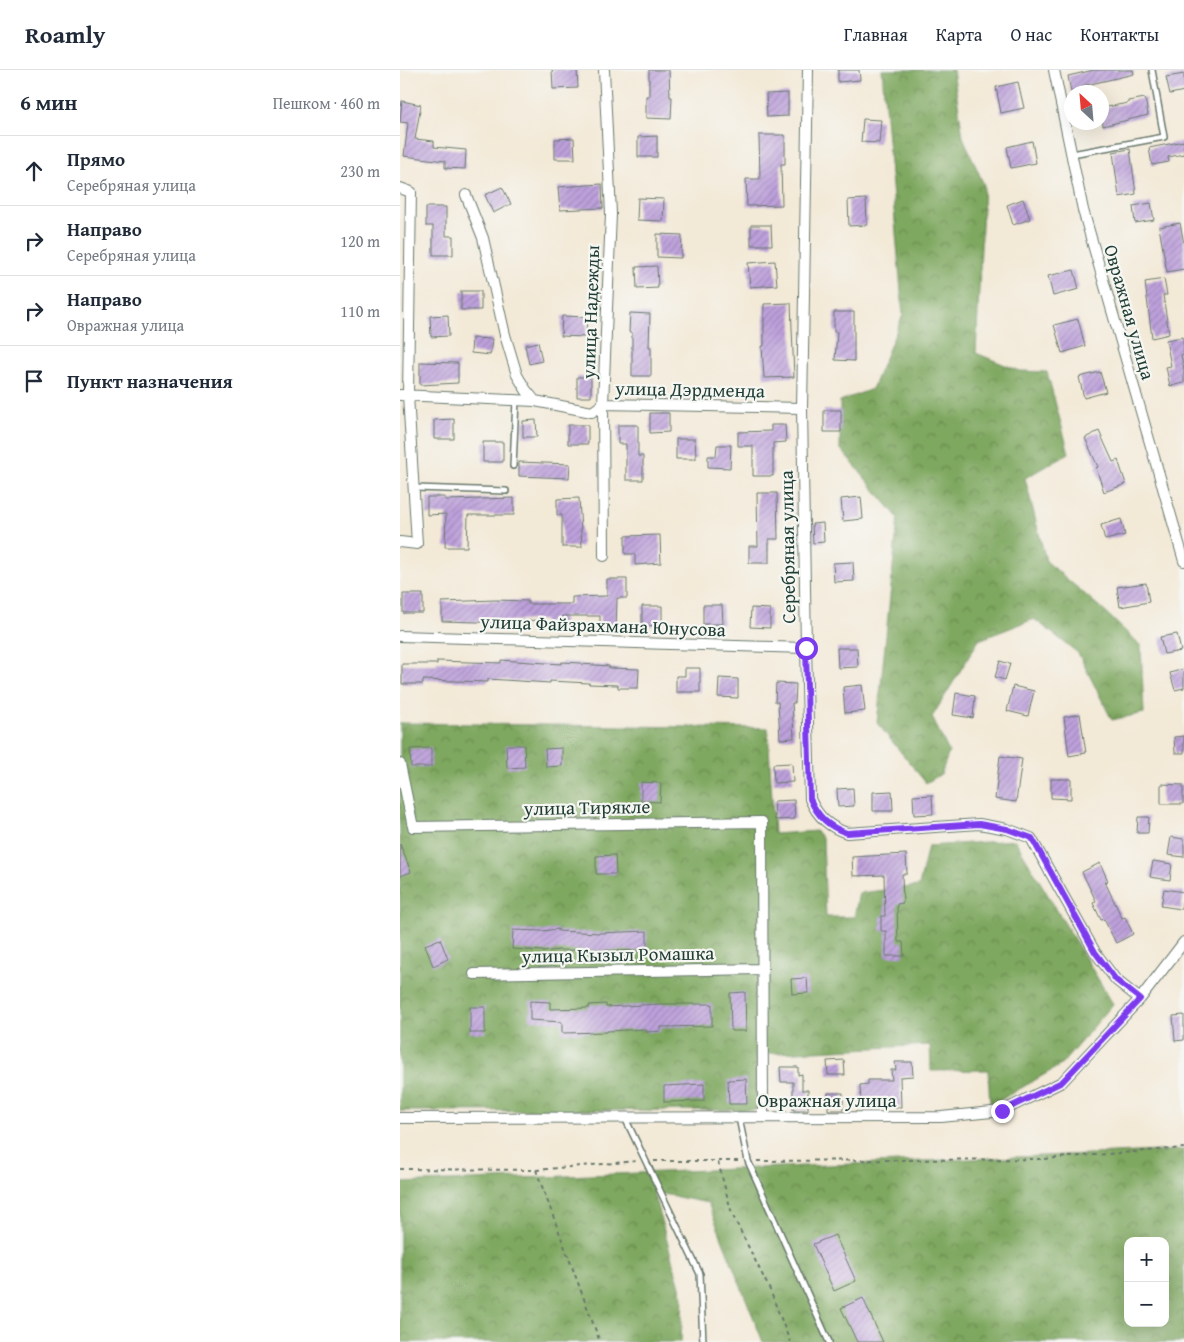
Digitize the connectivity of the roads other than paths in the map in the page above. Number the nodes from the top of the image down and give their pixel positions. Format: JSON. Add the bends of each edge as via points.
{"nodes":[{"id":1,"x":604,"y":70,"type":"edge"},
{"id":2,"x":808,"y":70,"type":"edge"},
{"id":3,"x":1054,"y":70,"type":"edge"},
{"id":4,"x":1152,"y":70,"type":"edge"},
{"id":5,"x":1071,"y":154,"type":"junction"},
{"id":6,"x":400,"y":188,"type":"edge"},
{"id":7,"x":466,"y":195,"type":"dead end"},
{"id":8,"x":404,"y":395,"type":"edge"},
{"id":9,"x":516,"y":400,"type":"junction"},
{"id":10,"x":535,"y":401,"type":"junction"},
{"id":11,"x":603,"y":404,"type":"junction"},
{"id":12,"x":802,"y":408,"type":"junction"},
{"id":13,"x":514,"y":466,"type":"dead end"},
{"id":14,"x":415,"y":488,"type":"junction"},
{"id":15,"x":506,"y":491,"type":"dead end"},
{"id":16,"x":400,"y":542,"type":"edge"},
{"id":17,"x":604,"y":556,"type":"dead end"},
{"id":18,"x":1184,"y":561,"type":"edge"},
{"id":19,"x":400,"y":636,"type":"edge"},
{"id":20,"x":806,"y":648,"type":"junction"},
{"id":21,"x":400,"y":764,"type":"edge"},
{"id":22,"x":1184,"y":942,"type":"edge"},
{"id":23,"x":762,"y":968,"type":"junction"},
{"id":24,"x":474,"y":974,"type":"dead end"},
{"id":25,"x":1140,"y":999,"type":"junction"},
{"id":26,"x":739,"y":1117,"type":"junction"},
{"id":27,"x":763,"y":1117,"type":"junction"},
{"id":28,"x":400,"y":1118,"type":"edge"},
{"id":29,"x":625,"y":1118,"type":"junction"},
{"id":30,"x":703,"y":1342,"type":"edge"},
{"id":31,"x":829,"y":1342,"type":"edge"}],
"edges":[{"from":1,"to":11,"type":"street","name":"улица Надежды","via":[[611,214]]},
{"from":2,"to":12,"type":"street","name":"Серебряная улица"},
{"from":3,"to":5,"type":"street","name":"Овражная улица"},
{"from":4,"to":5,"type":"lane","via":[[1164,137]]},
{"from":5,"to":18,"type":"street","name":"Овражная улица","via":[[1082,210]]},
{"from":6,"to":8,"type":"street","via":[[411,192]]},
{"from":7,"to":10,"type":"street","via":[[483,238],[517,375]]},
{"from":8,"to":9,"type":"street","name":"улица Дэрдменда"},
{"from":8,"to":14,"type":"street"},
{"from":9,"to":10,"type":"street","name":"улица Дэрдменда"},
{"from":9,"to":13,"type":"lane"},
{"from":10,"to":11,"type":"street","name":"улица Дэрдменда","via":[[592,412]]},
{"from":11,"to":12,"type":"street","name":"улица Дэрдменда"},
{"from":11,"to":17,"type":"street","name":"улица Надежды"},
{"from":12,"to":20,"type":"street","name":"Серебряная улица"},
{"from":14,"to":15,"type":"lane"},
{"from":14,"to":16,"type":"street","via":[[417,544]]},
{"from":19,"to":20,"type":"street","name":"улица Файзрахмана Юнусова"},
{"from":20,"to":25,"type":"street","name":"Серебряная улица","via":[[810,799],[824,821],[847,833],[979,824],[1032,838],[1095,952],[1116,980]]},
{"from":21,"to":23,"type":"street","name":"улица Тирякле","via":[[413,827],[762,822]]},
{"from":22,"to":25,"type":"street","name":"Овражная улица"},
{"from":23,"to":24,"type":"street","name":"улица Кызыл Ромашка"},
{"from":23,"to":27,"type":"street"},
{"from":25,"to":27,"type":"street","name":"Овражная улица","via":[[1062,1082],[1002,1111],[940,1117]]},
{"from":26,"to":27,"type":"street","name":"Овражная улица"},
{"from":26,"to":29,"type":"street","name":"Овражная улица"},
{"from":26,"to":31,"type":"lane","via":[[748,1161]]},
{"from":28,"to":29,"type":"street","name":"Овражная улица"},
{"from":29,"to":30,"type":"lane","via":[[700,1274]]}]}
